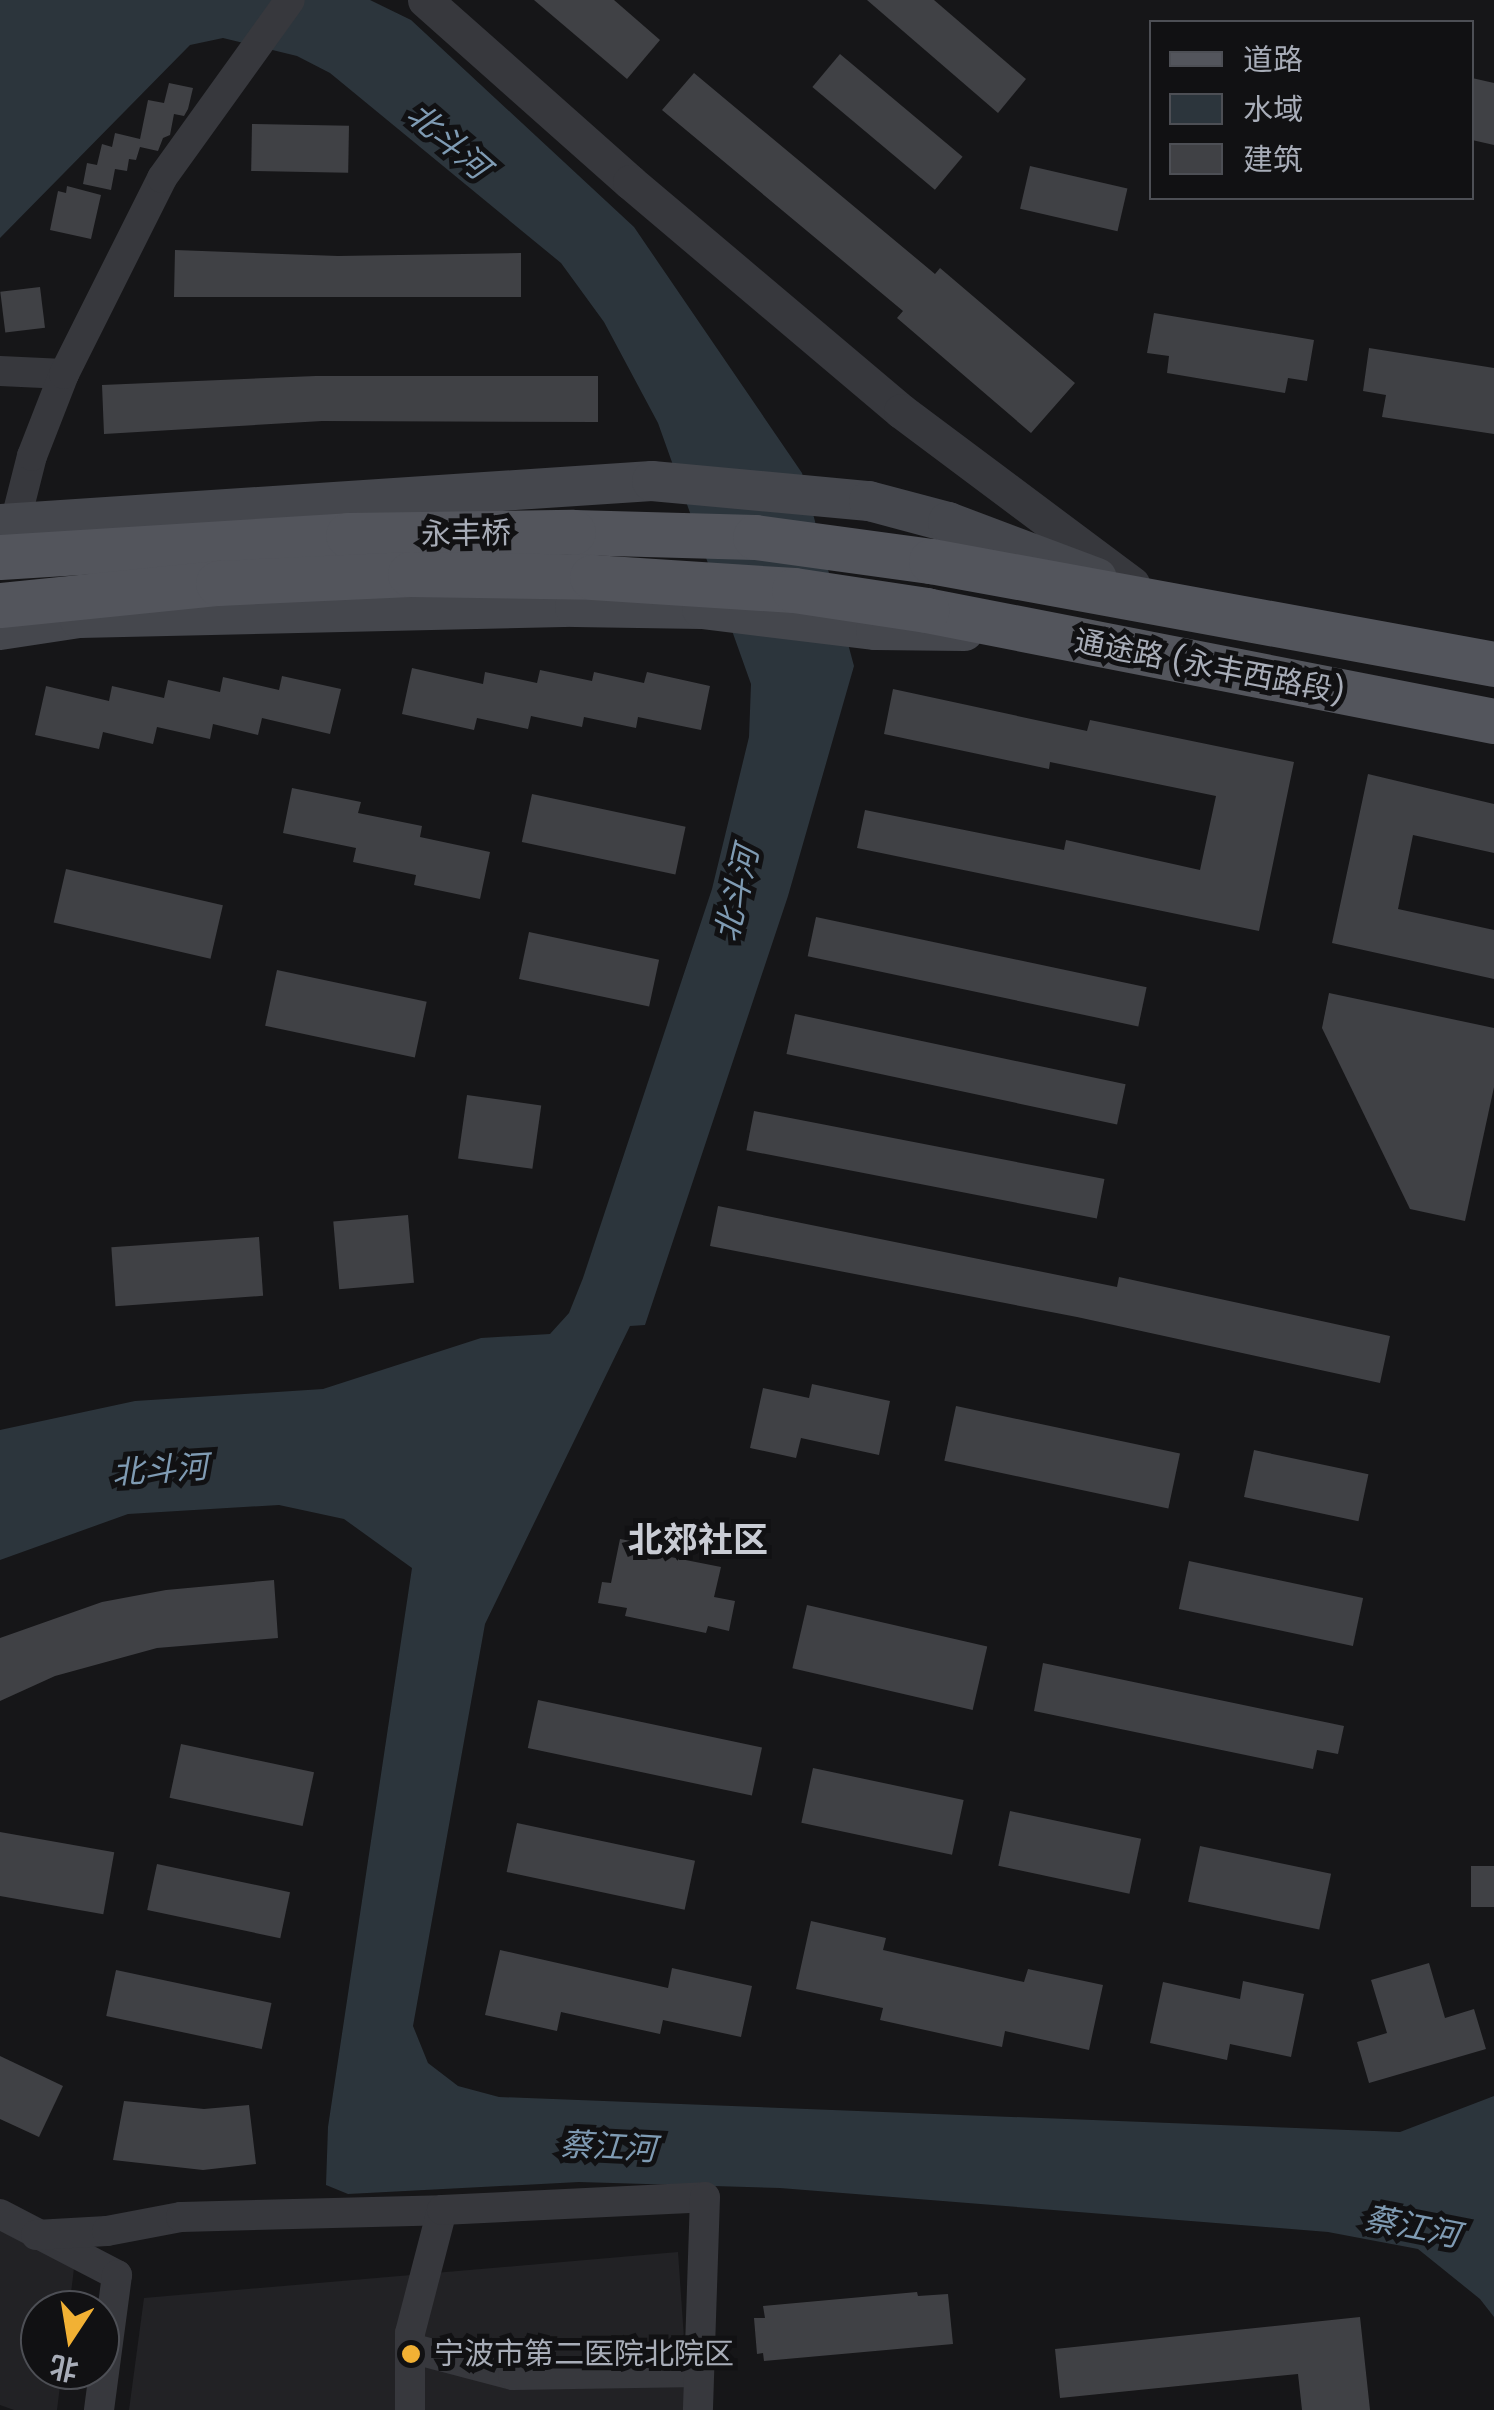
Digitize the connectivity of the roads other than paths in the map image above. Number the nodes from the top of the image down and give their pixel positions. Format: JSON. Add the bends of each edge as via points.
{"nodes":[{"id":1,"x":290,"y":0,"type":"edge"},
{"id":2,"x":425,"y":0,"type":"edge"},
{"id":3,"x":0,"y":371,"type":"edge"},
{"id":4,"x":64,"y":374,"type":"junction"},
{"id":5,"x":5,"y":534,"type":"edge"},
{"id":6,"x":932,"y":561,"type":"joint"},
{"id":7,"x":1152,"y":599,"type":"junction"},
{"id":8,"x":0,"y":606,"type":"edge"},
{"id":9,"x":926,"y":610,"type":"joint"},
{"id":10,"x":0,"y":630,"type":"edge"},
{"id":11,"x":1019,"y":632,"type":"junction"},
{"id":12,"x":1494,"y":664,"type":"edge"},
{"id":13,"x":1494,"y":722,"type":"edge"},
{"id":14,"x":442,"y":2210,"type":"junction"},
{"id":15,"x":0,"y":2214,"type":"edge"},
{"id":16,"x":36,"y":2235,"type":"junction"},
{"id":17,"x":410,"y":2348,"type":"junction"},
{"id":18,"x":698,"y":2372,"type":"junction"},
{"id":19,"x":100,"y":2410,"type":"edge"},
{"id":20,"x":410,"y":2410,"type":"edge"},
{"id":21,"x":698,"y":2410,"type":"edge"}],
"edges":[{"from":1,"to":4,"type":"street","via":[[162,178]]},
{"from":2,"to":7,"type":"street","via":[[901,411]]},
{"from":3,"to":4,"type":"street"},
{"from":4,"to":5,"type":"street"},
{"from":5,"to":6,"type":"main road","name":"永丰桥","bridge":true,"via":[[755,537]]},
{"from":5,"to":7,"type":"main road","via":[[652,481],[869,500],[948,522]]},
{"from":6,"to":7,"type":"main road","name":"通途路 (永丰西路段)"},
{"from":7,"to":12,"type":"main road","name":"通途路 (永丰西路段)"},
{"from":8,"to":9,"type":"main road","name":"永丰桥","bridge":true,"via":[[218,583],[410,574],[794,590]]},
{"from":9,"to":11,"type":"main road","name":"通途路 (永丰西路段)"},
{"from":10,"to":11,"type":"main road","via":[[79,618],[555,608],[702,609],[876,630]]},
{"from":11,"to":13,"type":"main road","name":"通途路 (永丰西路段)"},
{"from":14,"to":16,"type":"street","via":[[181,2216]]},
{"from":14,"to":17,"type":"street"},
{"from":14,"to":18,"type":"street","via":[[705,2197]]},
{"from":15,"to":16,"type":"street"},
{"from":16,"to":19,"type":"street","via":[[117,2275]]},
{"from":17,"to":18,"type":"street","via":[[513,2375]]},
{"from":17,"to":20,"type":"street"},
{"from":18,"to":21,"type":"street"}]}
